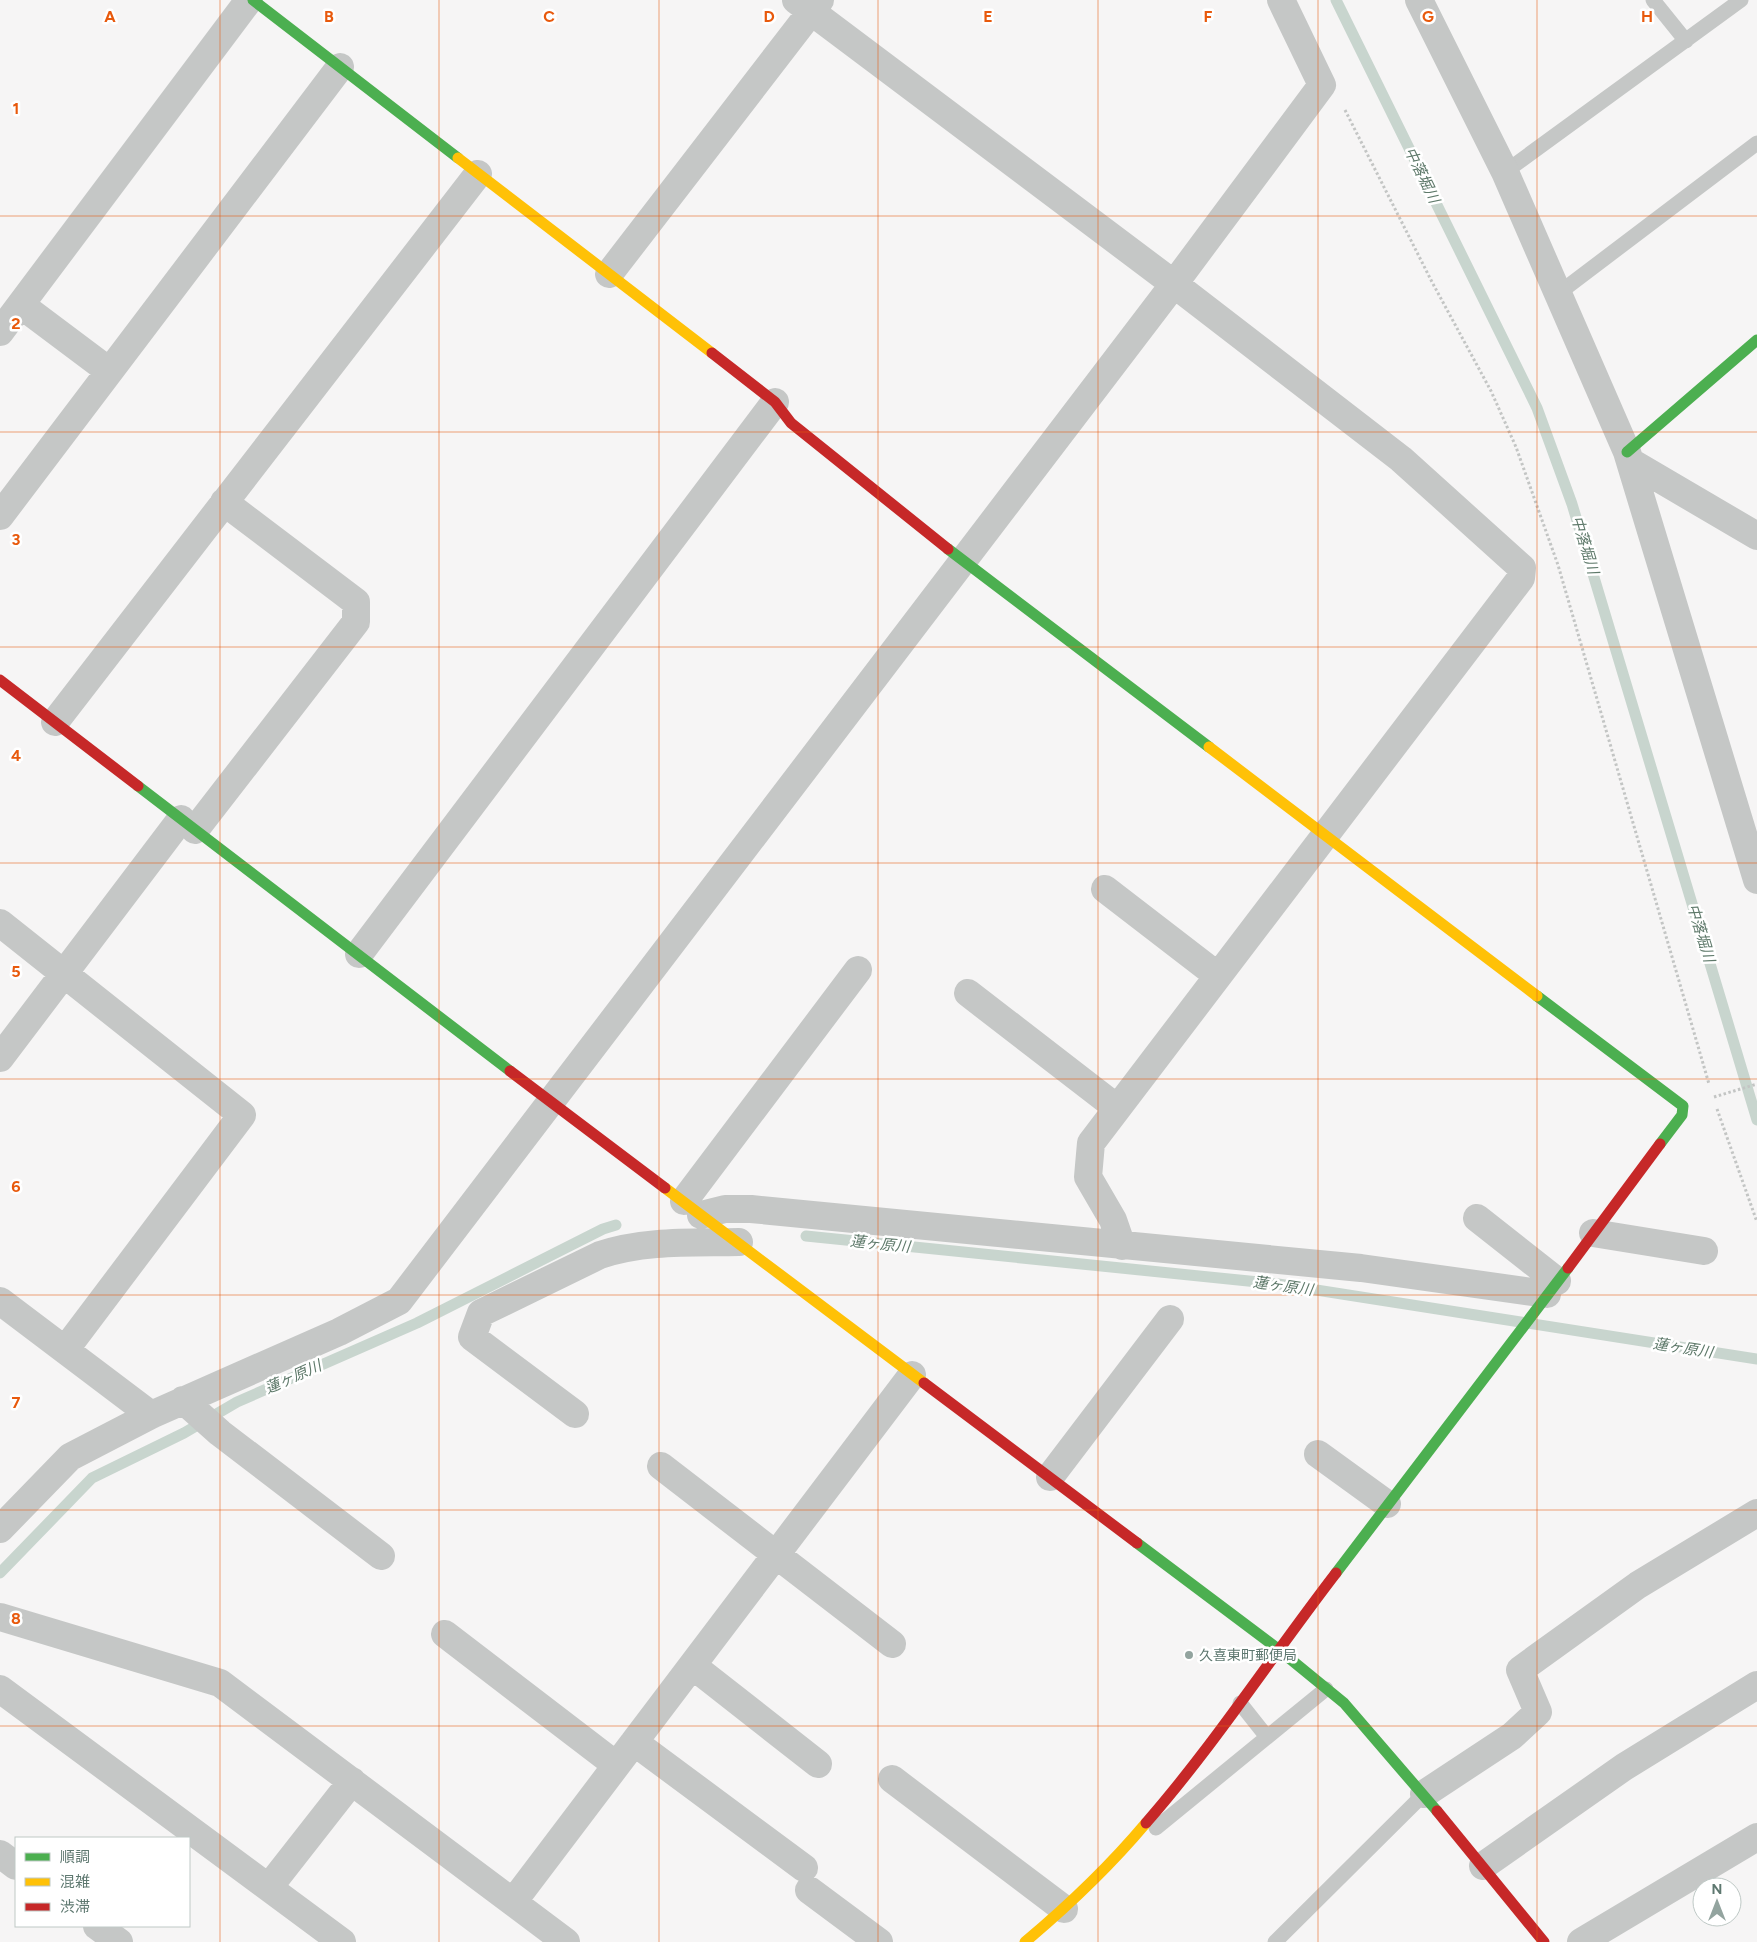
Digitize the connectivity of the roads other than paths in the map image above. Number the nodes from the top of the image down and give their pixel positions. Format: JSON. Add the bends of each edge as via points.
{"nodes":[{"id":1,"x":249,"y":0,"type":"edge"},
{"id":2,"x":253,"y":0,"type":"edge"},
{"id":3,"x":1281,"y":0,"type":"edge"},
{"id":4,"x":1419,"y":0,"type":"edge"},
{"id":5,"x":1654,"y":0,"type":"edge"},
{"id":6,"x":1741,"y":0,"type":"edge"},
{"id":7,"x":809,"y":4,"type":"edge"},
{"id":8,"x":1686,"y":41,"type":"junction"},
{"id":9,"x":340,"y":67,"type":"junction"},
{"id":10,"x":1757,"y":143,"type":"edge"},
{"id":11,"x":1505,"y":172,"type":"junction"},
{"id":12,"x":478,"y":174,"type":"junction"},
{"id":13,"x":609,"y":274,"type":"junction"},
{"id":14,"x":1174,"y":284,"type":"junction"},
{"id":15,"x":1559,"y":294,"type":"junction"},
{"id":16,"x":21,"y":305,"type":"junction"},
{"id":17,"x":0,"y":332,"type":"edge"},
{"id":18,"x":1757,"y":340,"type":"edge"},
{"id":19,"x":109,"y":371,"type":"junction"},
{"id":20,"x":775,"y":402,"type":"junction"},
{"id":21,"x":1629,"y":457,"type":"junction"},
{"id":22,"x":224,"y":502,"type":"junction"},
{"id":23,"x":0,"y":516,"type":"edge"},
{"id":24,"x":1757,"y":536,"type":"edge"},
{"id":25,"x":963,"y":561,"type":"junction"},
{"id":26,"x":0,"y":680,"type":"edge"},
{"id":27,"x":55,"y":722,"type":"junction"},
{"id":28,"x":188,"y":825,"type":"junction"},
{"id":29,"x":1326,"y":836,"type":"junction"},
{"id":30,"x":1757,"y":880,"type":"edge"},
{"id":31,"x":1105,"y":889,"type":"dead end"},
{"id":32,"x":0,"y":923,"type":"edge"},
{"id":33,"x":359,"y":954,"type":"junction"},
{"id":34,"x":858,"y":970,"type":"dead end"},
{"id":35,"x":64,"y":973,"type":"junction"},
{"id":36,"x":1218,"y":976,"type":"junction"},
{"id":37,"x":968,"y":992,"type":"dead end"},
{"id":38,"x":0,"y":1058,"type":"edge"},
{"id":39,"x":550,"y":1102,"type":"junction"},
{"id":40,"x":1117,"y":1108,"type":"junction"},
{"id":41,"x":692,"y":1208,"type":"junction"},
{"id":42,"x":1477,"y":1218,"type":"dead end"},
{"id":43,"x":1593,"y":1233,"type":"junction"},
{"id":44,"x":739,"y":1242,"type":"junction"},
{"id":45,"x":1122,"y":1246,"type":"junction"},
{"id":46,"x":1704,"y":1251,"type":"dead end"},
{"id":47,"x":1548,"y":1293,"type":"junction"},
{"id":48,"x":0,"y":1301,"type":"edge"},
{"id":49,"x":1170,"y":1319,"type":"dead end"},
{"id":50,"x":65,"y":1350,"type":"junction"},
{"id":51,"x":912,"y":1375,"type":"junction"},
{"id":52,"x":189,"y":1405,"type":"junction"},
{"id":53,"x":575,"y":1414,"type":"dead end"},
{"id":54,"x":150,"y":1415,"type":"junction"},
{"id":55,"x":1318,"y":1454,"type":"dead end"},
{"id":56,"x":661,"y":1466,"type":"dead end"},
{"id":57,"x":1050,"y":1477,"type":"junction"},
{"id":58,"x":1388,"y":1504,"type":"junction"},
{"id":59,"x":6,"y":1512,"type":"edge"},
{"id":60,"x":1757,"y":1513,"type":"edge"},
{"id":61,"x":776,"y":1554,"type":"junction"},
{"id":62,"x":381,"y":1556,"type":"dead end"},
{"id":63,"x":0,"y":1617,"type":"edge"},
{"id":64,"x":445,"y":1634,"type":"dead end"},
{"id":65,"x":892,"y":1644,"type":"dead end"},
{"id":66,"x":1278,"y":1649,"type":"junction"},
{"id":67,"x":693,"y":1666,"type":"junction"},
{"id":68,"x":1757,"y":1684,"type":"edge"},
{"id":69,"x":0,"y":1689,"type":"edge"},
{"id":70,"x":1326,"y":1689,"type":"junction"},
{"id":71,"x":1240,"y":1704,"type":"junction"},
{"id":72,"x":1267,"y":1738,"type":"junction"},
{"id":73,"x":634,"y":1742,"type":"junction"},
{"id":74,"x":818,"y":1764,"type":"dead end"},
{"id":75,"x":616,"y":1765,"type":"junction"},
{"id":76,"x":892,"y":1779,"type":"dead end"},
{"id":77,"x":352,"y":1781,"type":"junction"},
{"id":78,"x":1424,"y":1794,"type":"junction"},
{"id":79,"x":1757,"y":1837,"type":"edge"},
{"id":80,"x":0,"y":1854,"type":"edge"},
{"id":81,"x":1112,"y":1863,"type":"junction"},
{"id":82,"x":15,"y":1865,"type":"edge"},
{"id":83,"x":1483,"y":1866,"type":"junction"},
{"id":84,"x":269,"y":1887,"type":"junction"},
{"id":85,"x":513,"y":1902,"type":"junction"},
{"id":86,"x":1064,"y":1909,"type":"junction"},
{"id":87,"x":98,"y":1927,"type":"edge"},
{"id":88,"x":119,"y":1942,"type":"edge"},
{"id":89,"x":342,"y":1942,"type":"edge"},
{"id":90,"x":566,"y":1942,"type":"edge"},
{"id":91,"x":879,"y":1942,"type":"edge"},
{"id":92,"x":1025,"y":1942,"type":"edge"},
{"id":93,"x":1275,"y":1942,"type":"edge"},
{"id":94,"x":1544,"y":1942,"type":"edge"},
{"id":95,"x":1581,"y":1942,"type":"edge"}],
"edges":[{"from":1,"to":16,"type":"street"},
{"from":2,"to":9,"type":"street"},
{"from":3,"to":14,"type":"street","via":[[1322,85]]},
{"from":4,"to":11,"type":"street"},
{"from":5,"to":8,"type":"lane"},
{"from":6,"to":8,"type":"lane"},
{"from":7,"to":13,"type":"street"},
{"from":7,"to":14,"type":"street"},
{"from":8,"to":11,"type":"lane"},
{"from":9,"to":12,"type":"street"},
{"from":9,"to":19,"type":"street"},
{"from":10,"to":15,"type":"lane"},
{"from":11,"to":15,"type":"street"},
{"from":12,"to":13,"type":"street"},
{"from":12,"to":22,"type":"street"},
{"from":13,"to":20,"type":"street"},
{"from":14,"to":25,"type":"street"},
{"from":14,"to":29,"type":"street","via":[[1400,459],[1522,568],[1521,578]]},
{"from":15,"to":21,"type":"street"},
{"from":16,"to":17,"type":"street"},
{"from":16,"to":19,"type":"street"},
{"from":18,"to":21,"type":"street"},
{"from":19,"to":23,"type":"street"},
{"from":20,"to":25,"type":"street","via":[[791,424]]},
{"from":20,"to":33,"type":"street"},
{"from":21,"to":24,"type":"street"},
{"from":21,"to":30,"type":"street"},
{"from":22,"to":27,"type":"street"},
{"from":22,"to":28,"type":"street","via":[[356,602],[356,622]]},
{"from":25,"to":29,"type":"street"},
{"from":25,"to":39,"type":"street"},
{"from":26,"to":27,"type":"street"},
{"from":27,"to":28,"type":"street"},
{"from":28,"to":33,"type":"street"},
{"from":28,"to":35,"type":"street"},
{"from":29,"to":36,"type":"street"},
{"from":29,"to":43,"type":"street","via":[[1683,1106],[1682,1115]]},
{"from":31,"to":36,"type":"street"},
{"from":32,"to":35,"type":"street"},
{"from":33,"to":39,"type":"street"},
{"from":34,"to":41,"type":"street"},
{"from":35,"to":38,"type":"street"},
{"from":35,"to":50,"type":"street","via":[[242,1115]]},
{"from":36,"to":40,"type":"street"},
{"from":37,"to":40,"type":"street"},
{"from":39,"to":41,"type":"street"},
{"from":39,"to":52,"type":"street","via":[[400,1301]]},
{"from":40,"to":45,"type":"street","via":[[1091,1143],[1088,1177],[1113,1220]]},
{"from":41,"to":44,"type":"street"},
{"from":41,"to":45,"type":"street","via":[[751,1209]]},
{"from":42,"to":47,"type":"street"},
{"from":43,"to":46,"type":"street"},
{"from":43,"to":47,"type":"street"},
{"from":44,"to":51,"type":"street"},
{"from":44,"to":53,"type":"street","via":[[620,1248],[481,1313],[472,1337]]},
{"from":45,"to":47,"type":"street","via":[[1351,1267]]},
{"from":47,"to":58,"type":"street"},
{"from":48,"to":50,"type":"street"},
{"from":49,"to":57,"type":"street"},
{"from":50,"to":54,"type":"street"},
{"from":51,"to":57,"type":"street"},
{"from":51,"to":61,"type":"street"},
{"from":52,"to":54,"type":"street"},
{"from":52,"to":62,"type":"street","via":[[220,1433]]},
{"from":54,"to":59,"type":"street","via":[[70,1456]]},
{"from":55,"to":58,"type":"street"},
{"from":56,"to":61,"type":"street"},
{"from":57,"to":66,"type":"street"},
{"from":58,"to":66,"type":"street"},
{"from":60,"to":78,"type":"street","via":[[1638,1585],[1520,1670],[1538,1712],[1512,1736]]},
{"from":61,"to":65,"type":"street"},
{"from":61,"to":67,"type":"street"},
{"from":63,"to":77,"type":"street","via":[[220,1683]]},
{"from":64,"to":75,"type":"street"},
{"from":66,"to":70,"type":"street"},
{"from":66,"to":71,"type":"street"},
{"from":67,"to":73,"type":"street"},
{"from":67,"to":74,"type":"street"},
{"from":68,"to":83,"type":"street","via":[[1624,1767]]},
{"from":69,"to":84,"type":"street"},
{"from":70,"to":72,"type":"lane"},
{"from":70,"to":78,"type":"street","via":[[1344,1704]]},
{"from":71,"to":72,"type":"lane"},
{"from":71,"to":81,"type":"street","via":[[1190,1773]]},
{"from":72,"to":81,"type":"lane"},
{"from":73,"to":75,"type":"street"},
{"from":73,"to":91,"type":"street","via":[[807,1879]]},
{"from":75,"to":85,"type":"street"},
{"from":76,"to":86,"type":"street"},
{"from":77,"to":84,"type":"street"},
{"from":77,"to":85,"type":"street"},
{"from":78,"to":83,"type":"street"},
{"from":78,"to":93,"type":"lane"},
{"from":79,"to":95,"type":"street"},
{"from":80,"to":82,"type":"street"},
{"from":81,"to":86,"type":"street"},
{"from":83,"to":94,"type":"street"},
{"from":84,"to":89,"type":"street"},
{"from":85,"to":90,"type":"street"},
{"from":86,"to":92,"type":"street"},
{"from":87,"to":88,"type":"street"}]}
